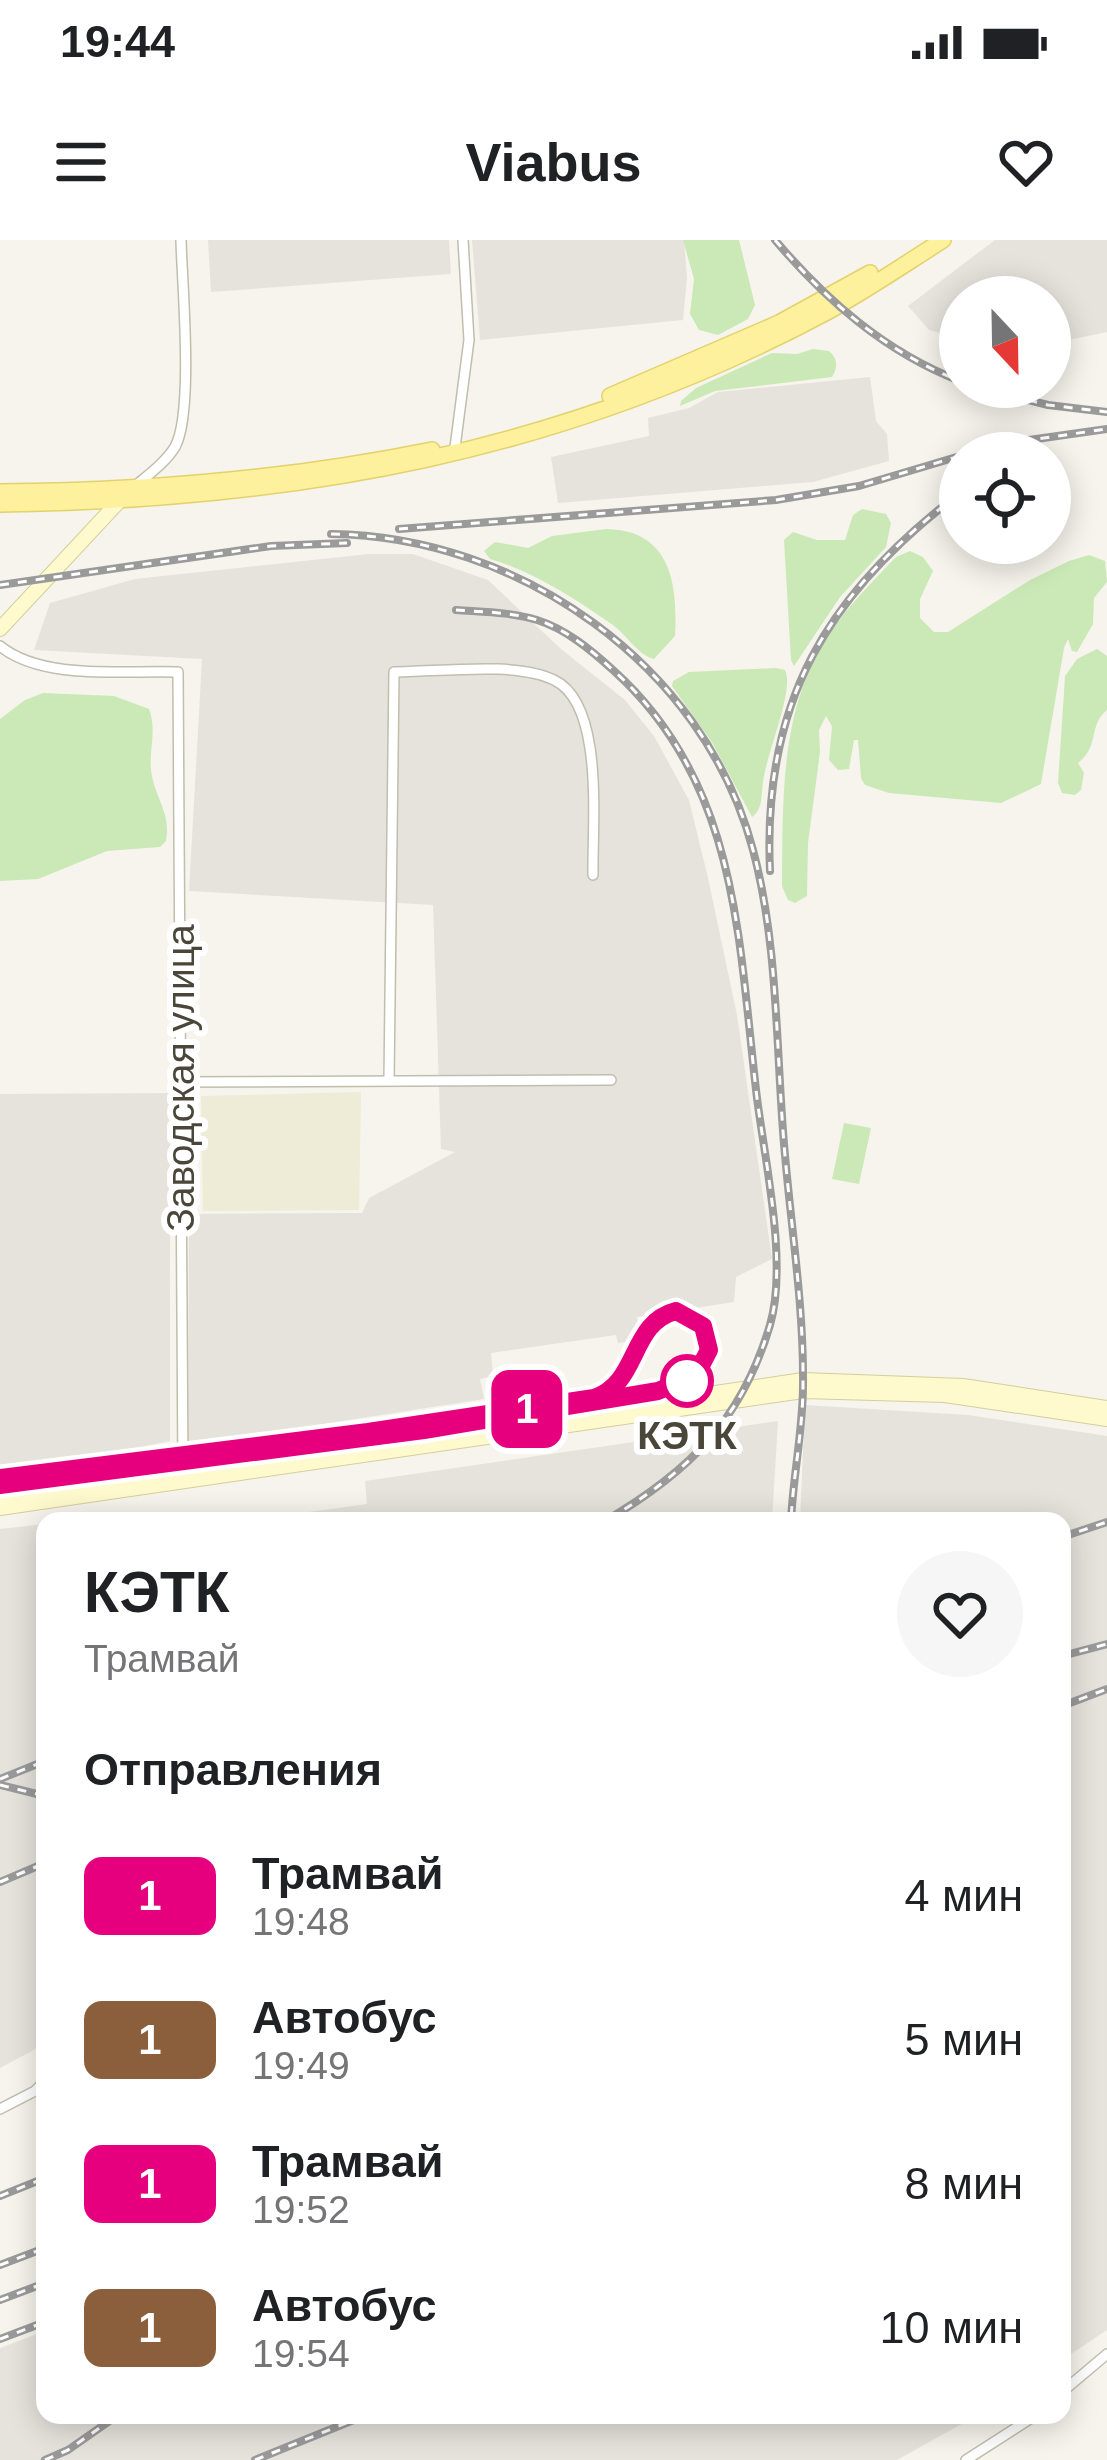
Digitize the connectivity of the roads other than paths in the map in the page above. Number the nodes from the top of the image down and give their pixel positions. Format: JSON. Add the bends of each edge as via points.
{"nodes":[{"id":1,"x":182,"y":240,"type":"edge"},
{"id":2,"x":464,"y":240,"type":"edge"},
{"id":3,"x":923,"y":240,"type":"edge"},
{"id":4,"x":943,"y":240,"type":"edge"},
{"id":5,"x":455,"y":450,"type":"junction"},
{"id":6,"x":130,"y":490,"type":"junction"},
{"id":7,"x":0,"y":492,"type":"edge"},
{"id":8,"x":116,"y":502,"type":"junction"},
{"id":9,"x":0,"y":504,"type":"edge"},
{"id":10,"x":0,"y":629,"type":"edge"},
{"id":11,"x":0,"y":646,"type":"edge"},
{"id":12,"x":593,"y":875,"type":"dead end"},
{"id":13,"x":389,"y":1080,"type":"junction"},
{"id":14,"x":611,"y":1080,"type":"dead end"},
{"id":15,"x":180,"y":1082,"type":"junction"},
{"id":16,"x":1107,"y":1408,"type":"edge"},
{"id":17,"x":1107,"y":1419,"type":"edge"},
{"id":18,"x":184,"y":1479,"type":"junction"},
{"id":19,"x":0,"y":1498,"type":"edge"},
{"id":20,"x":0,"y":1508,"type":"edge"},
{"id":21,"x":36,"y":2090,"type":"edge"},
{"id":22,"x":0,"y":2109,"type":"edge"},
{"id":23,"x":1107,"y":2354,"type":"edge"},
{"id":24,"x":1071,"y":2384,"type":"edge"},
{"id":25,"x":1022,"y":2424,"type":"edge"},
{"id":26,"x":966,"y":2460,"type":"edge"}],
"edges":[{"from":1,"to":6,"type":"street","via":[[180,432],[172,451]]},
{"from":2,"to":5,"type":"street","via":[[469,340]]},
{"from":3,"to":5,"type":"main road","via":[[814,306],[698,359]]},
{"from":4,"to":5,"type":"main road","via":[[831,310],[702,370],[570,422]]},
{"from":5,"to":6,"type":"main road"},
{"from":5,"to":8,"type":"main road","via":[[296,484]]},
{"from":6,"to":7,"type":"main road"},
{"from":6,"to":8,"type":"main road"},
{"from":8,"to":9,"type":"main road"},
{"from":8,"to":10,"type":"main road"},
{"from":11,"to":15,"type":"street","name":"Заводская улица","via":[[45,668],[178,672]]},
{"from":12,"to":13,"type":"street","via":[[588,729],[573,694],[556,681],[512,671],[394,673]]},
{"from":13,"to":14,"type":"street"},
{"from":13,"to":15,"type":"street"},
{"from":15,"to":18,"type":"street","name":"Заводская улица"},
{"from":16,"to":18,"type":"main road","via":[[963,1386],[803,1380]]},
{"from":17,"to":18,"type":"main road","via":[[945,1395],[803,1391]]},
{"from":18,"to":19,"type":"main road"},
{"from":18,"to":20,"type":"main road"},
{"from":21,"to":22,"type":"street"},
{"from":23,"to":24,"type":"street"},
{"from":25,"to":26,"type":"street"}]}
